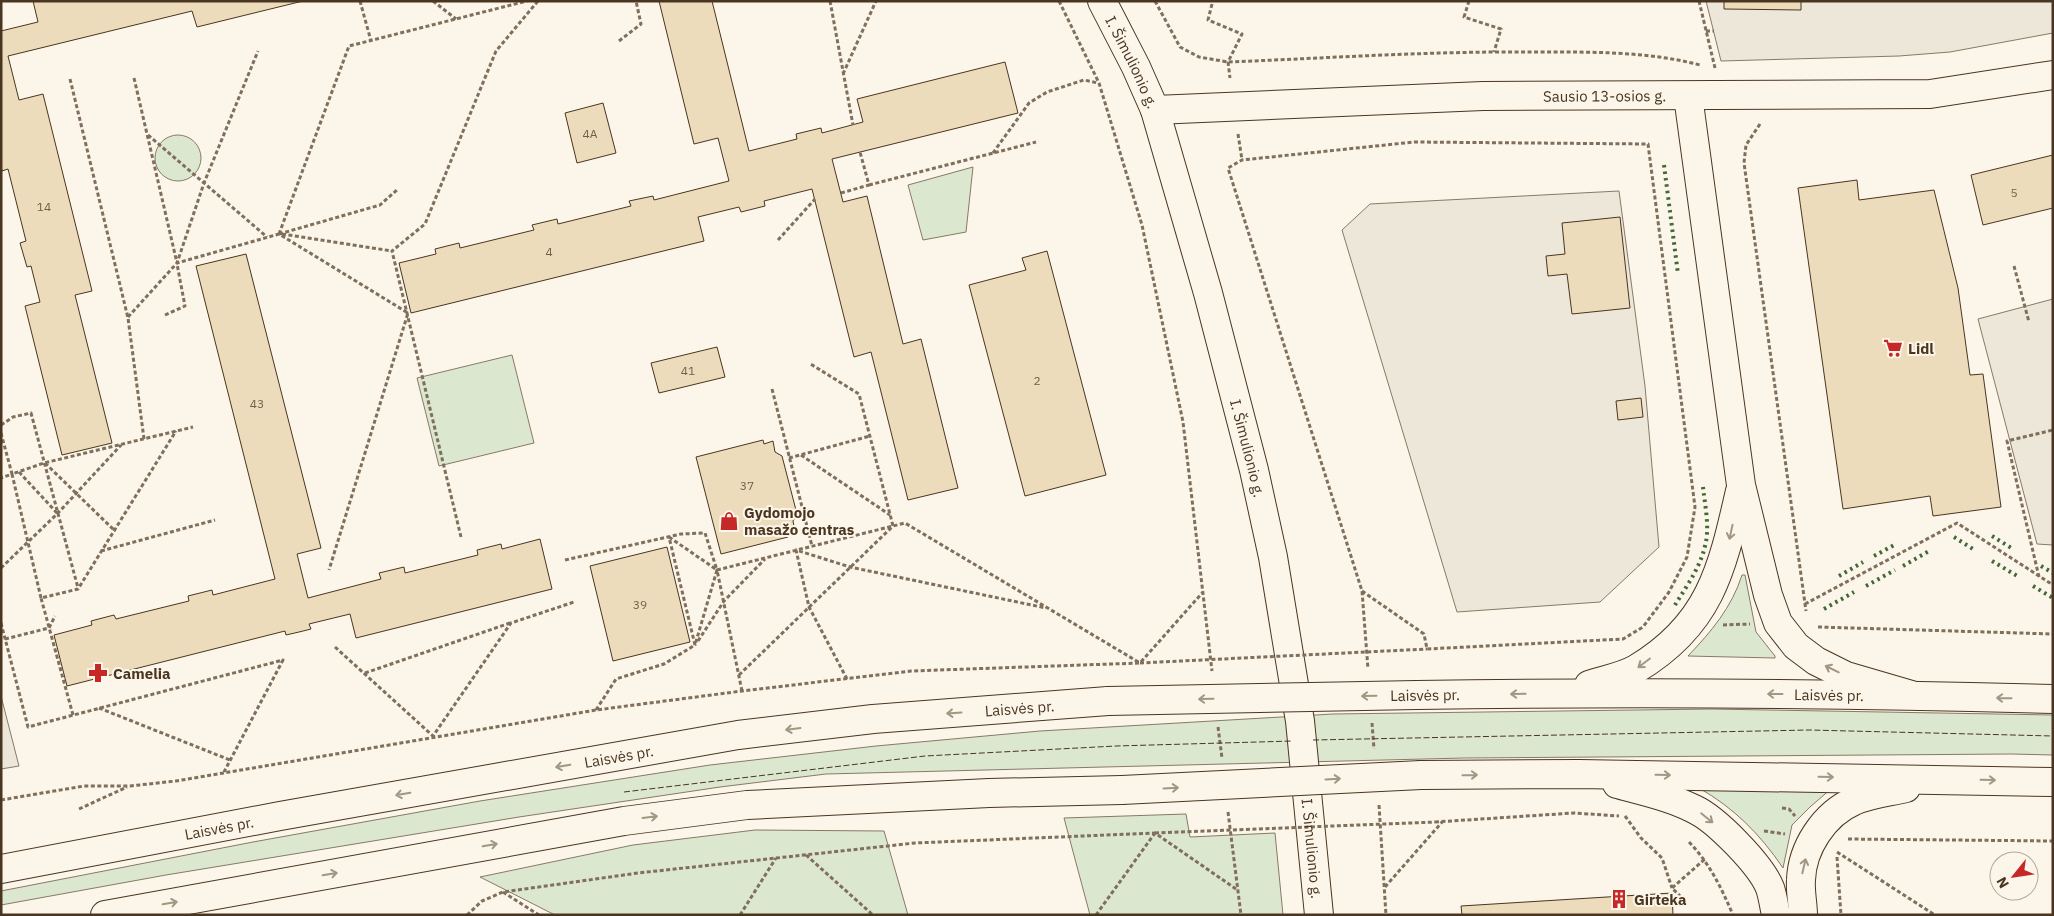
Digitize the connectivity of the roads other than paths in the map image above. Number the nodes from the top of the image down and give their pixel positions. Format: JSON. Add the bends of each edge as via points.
{"nodes":[{"id":1,"x":1102,"y":1,"type":"edge"},
{"id":2,"x":2053,"y":75,"type":"edge"},
{"id":3,"x":1688,"y":96,"type":"junction"},
{"id":4,"x":1155,"y":110,"type":"junction"},
{"id":5,"x":1741,"y":485,"type":"junction"},
{"id":6,"x":1566,"y":693,"type":"junction"},
{"id":7,"x":1911,"y":695,"type":"junction"},
{"id":8,"x":2053,"y":699,"type":"edge"},
{"id":9,"x":1580,"y":774,"type":"junction"},
{"id":10,"x":1940,"y":779,"type":"junction"},
{"id":11,"x":2053,"y":782,"type":"edge"},
{"id":12,"x":1,"y":869,"type":"edge"},
{"id":13,"x":105,"y":915,"type":"edge"},
{"id":14,"x":1319,"y":915,"type":"edge"},
{"id":15,"x":1776,"y":915,"type":"edge"},
{"id":16,"x":1804,"y":915,"type":"edge"}],
"edges":[{"from":1,"to":4,"type":"main road","name":"I. Šimulionio g."},
{"from":2,"to":3,"type":"main road","name":"Sausio 13-osios g.","via":[[1930,94]]},
{"from":3,"to":4,"type":"main road","name":"Sausio 13-osios g.","via":[[1483,96]]},
{"from":3,"to":5,"type":"main road"},
{"from":4,"to":14,"type":"main road","name":"I. Šimulionio g.","via":[[1208,293],[1273,557],[1300,721]]},
{"from":5,"to":6,"type":"main road","one_way":true,"via":[[1727,550],[1713,588],[1690,626],[1635,670]]},
{"from":7,"to":5,"type":"main road","one_way":true,"via":[[1846,676],[1816,661],[1796,646],[1778,623],[1768,595]]},
{"from":7,"to":6,"type":"main road","name":"Laisvės pr.","one_way":true},
{"from":6,"to":12,"type":"main road","name":"Laisvės pr.","one_way":true,"bridge":true,"via":[[1108,701],[873,719],[738,735]]},
{"from":8,"to":7,"type":"main road","name":"Laisvės pr.","one_way":true},
{"from":9,"to":10,"type":"main road","one_way":true},
{"from":13,"to":9,"type":"main road","one_way":true,"bridge":true,"via":[[624,821],[747,805],[1421,775]]},
{"from":9,"to":15,"type":"main road","one_way":true,"via":[[1650,792],[1696,809],[1737,843],[1756,865],[1770,888]]},
{"from":10,"to":11,"type":"main road","one_way":true},
{"from":16,"to":10,"type":"main road","one_way":true,"via":[[1800,880],[1806,854],[1825,841],[1822,825],[1854,801]]}]}
